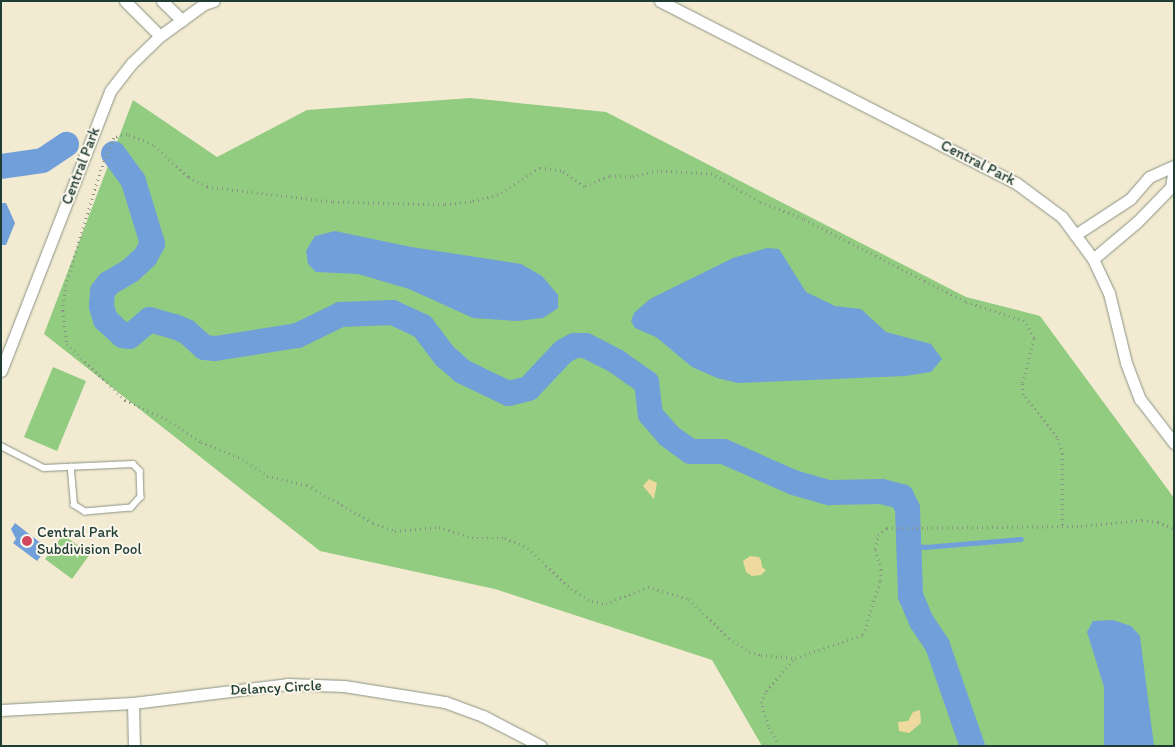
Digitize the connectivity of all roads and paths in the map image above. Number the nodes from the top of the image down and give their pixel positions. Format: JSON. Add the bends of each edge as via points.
{"nodes":[{"id":1,"x":125,"y":1,"type":"edge"},
{"id":2,"x":162,"y":1,"type":"edge"},
{"id":3,"x":214,"y":1,"type":"edge"},
{"id":4,"x":660,"y":1,"type":"edge"},
{"id":5,"x":182,"y":20,"type":"junction"},
{"id":6,"x":160,"y":36,"type":"junction"},
{"id":7,"x":1174,"y":167,"type":"edge"},
{"id":8,"x":1075,"y":235,"type":"junction"},
{"id":9,"x":1093,"y":259,"type":"junction"},
{"id":10,"x":1,"y":371,"type":"edge"},
{"id":11,"x":1174,"y":443,"type":"edge"},
{"id":12,"x":1,"y":446,"type":"edge"},
{"id":13,"x":71,"y":467,"type":"junction"},
{"id":14,"x":1062,"y":525,"type":"junction"},
{"id":15,"x":1174,"y":529,"type":"edge"},
{"id":16,"x":795,"y":658,"type":"junction"},
{"id":17,"x":133,"y":703,"type":"junction"},
{"id":18,"x":1,"y":710,"type":"edge"},
{"id":19,"x":134,"y":746,"type":"edge"},
{"id":20,"x":541,"y":746,"type":"edge"},
{"id":21,"x":780,"y":746,"type":"edge"}],
"edges":[{"from":1,"to":6,"type":"street"},
{"from":2,"to":5,"type":"street"},
{"from":3,"to":5,"type":"street","name":"Central Park"},
{"from":4,"to":8,"type":"street","name":"Central Park","via":[[1016,183],[1062,217]]},
{"from":5,"to":6,"type":"street","name":"Central Park"},
{"from":6,"to":10,"type":"street","name":"Central Park","via":[[132,63],[110,91]]},
{"from":7,"to":8,"type":"street","via":[[1149,176],[1130,199]]},
{"from":7,"to":9,"type":"street","via":[[1171,187],[1137,222]]},
{"from":8,"to":9,"type":"street","name":"Central Park"},
{"from":9,"to":11,"type":"street","name":"Central Park","via":[[1109,293],[1126,362],[1140,399]]},
{"from":12,"to":13,"type":"lane","via":[[44,468]]},
{"from":13,"to":13,"type":"lane","via":[[134,464],[140,471],[141,497],[131,508],[86,512],[74,505]]},
{"from":14,"to":15,"type":"path","via":[[1142,520]]},
{"from":14,"to":16,"type":"path","via":[[887,528],[878,535],[876,549],[880,581],[870,622],[863,635]]},
{"from":14,"to":16,"type":"path","via":[[1062,454],[1057,436],[1023,395],[1022,383],[1034,338],[1024,321],[965,302],[803,219],[759,202],[712,174],[658,171],[631,177],[609,176],[584,187],[561,171],[540,168],[498,195],[471,202],[444,205],[332,202],[206,187],[188,178],[153,146],[135,135],[114,138],[78,238],[63,311],[67,344],[124,400],[166,419],[201,442],[243,459],[267,476],[307,485],[327,494],[373,523],[395,531],[439,527],[472,538],[505,538],[528,548],[570,589],[592,601],[606,604],[648,587],[665,590],[689,599],[707,619],[749,652]]},
{"from":16,"to":21,"type":"path","via":[[766,691],[762,703],[768,726]]},
{"from":17,"to":18,"type":"street","name":"Delancy Circle"},
{"from":17,"to":19,"type":"street"},
{"from":17,"to":20,"type":"street","name":"Delancy Circle","via":[[287,684],[344,686],[445,702],[483,716]]}]}
